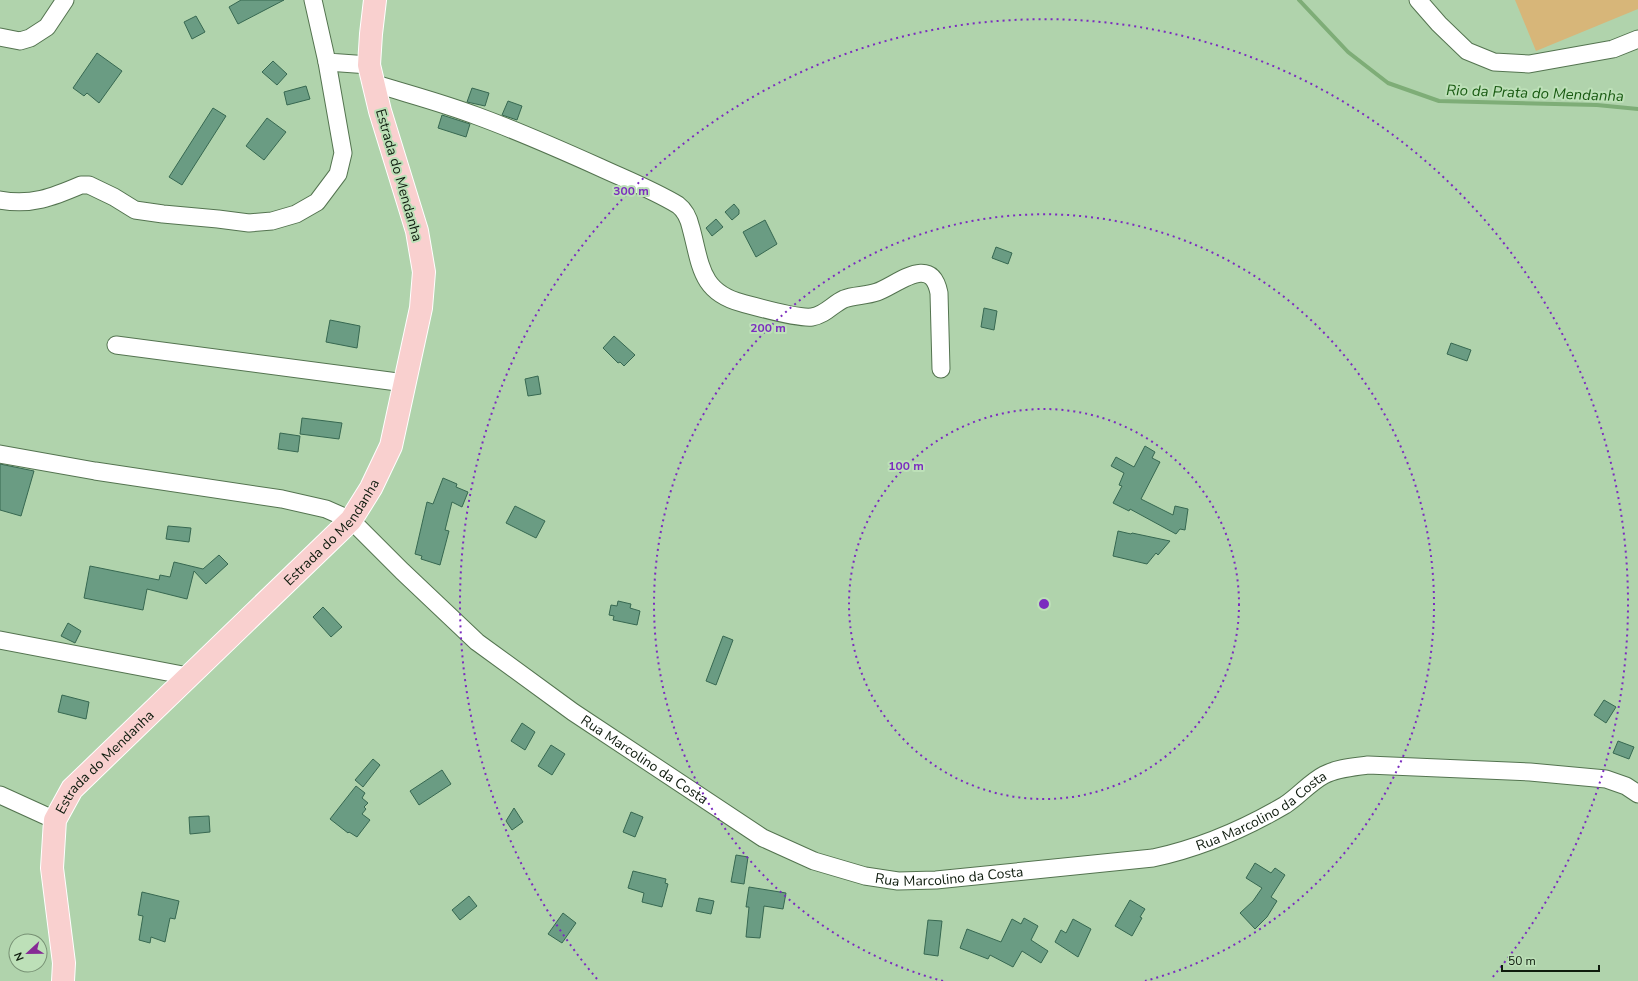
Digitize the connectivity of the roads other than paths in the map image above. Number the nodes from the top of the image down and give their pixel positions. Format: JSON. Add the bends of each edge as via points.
{"nodes":[{"id":1,"x":65,"y":0,"type":"edge"},
{"id":2,"x":314,"y":0,"type":"edge"},
{"id":3,"x":375,"y":0,"type":"edge"},
{"id":4,"x":1418,"y":0,"type":"edge"},
{"id":5,"x":0,"y":36,"type":"edge"},
{"id":6,"x":1638,"y":39,"type":"edge"},
{"id":7,"x":327,"y":62,"type":"junction"},
{"id":8,"x":371,"y":74,"type":"junction"},
{"id":9,"x":0,"y":200,"type":"edge"},
{"id":10,"x":116,"y":345,"type":"dead end"},
{"id":11,"x":941,"y":369,"type":"dead end"},
{"id":12,"x":405,"y":383,"type":"junction"},
{"id":13,"x":0,"y":454,"type":"edge"},
{"id":14,"x":351,"y":520,"type":"junction"},
{"id":15,"x":0,"y":640,"type":"edge"},
{"id":16,"x":188,"y":676,"type":"junction"},
{"id":17,"x":1638,"y":794,"type":"edge"},
{"id":18,"x":0,"y":795,"type":"edge"},
{"id":19,"x":55,"y":820,"type":"junction"},
{"id":20,"x":63,"y":981,"type":"edge"}],
"edges":[{"from":1,"to":5,"type":"street","via":[[47,26],[30,38],[20,41]]},
{"from":2,"to":7,"type":"street"},
{"from":3,"to":8,"type":"main road","name":"Estrada do Mendanha","via":[[371,34]]},
{"from":4,"to":6,"type":"street","via":[[1467,51],[1494,62],[1529,64],[1613,49]]},
{"from":7,"to":8,"type":"street"},
{"from":7,"to":9,"type":"street","via":[[343,153],[338,174],[317,202],[296,214],[249,224],[163,214],[135,210],[89,185],[81,185],[39,201]]},
{"from":8,"to":11,"type":"street","via":[[574,156],[680,206],[689,220],[706,279],[717,292],[728,299],[810,318],[820,315],[843,300],[878,292],[908,276],[918,273],[930,275],[937,283],[939,293]]},
{"from":8,"to":12,"type":"main road","name":"Estrada do Mendanha","via":[[418,231],[424,272],[421,308]]},
{"from":10,"to":12,"type":"street"},
{"from":12,"to":14,"type":"main road","name":"Estrada do Mendanha","via":[[392,446]]},
{"from":13,"to":14,"type":"street","via":[[282,499],[326,509]]},
{"from":14,"to":16,"type":"main road","name":"Estrada do Mendanha"},
{"from":14,"to":17,"type":"street","name":"Rua Marcolino da Costa","via":[[477,642],[573,712],[763,838],[814,861],[865,876],[898,881],[936,880],[1153,858],[1176,853],[1249,825],[1287,804],[1324,775],[1368,765],[1530,772],[1606,779],[1626,786]]},
{"from":15,"to":16,"type":"street"},
{"from":16,"to":19,"type":"main road","name":"Estrada do Mendanha","via":[[72,789]]},
{"from":18,"to":19,"type":"street"},
{"from":19,"to":20,"type":"main road","name":"Estrada do Mendanha","via":[[52,868],[64,963]]}]}
